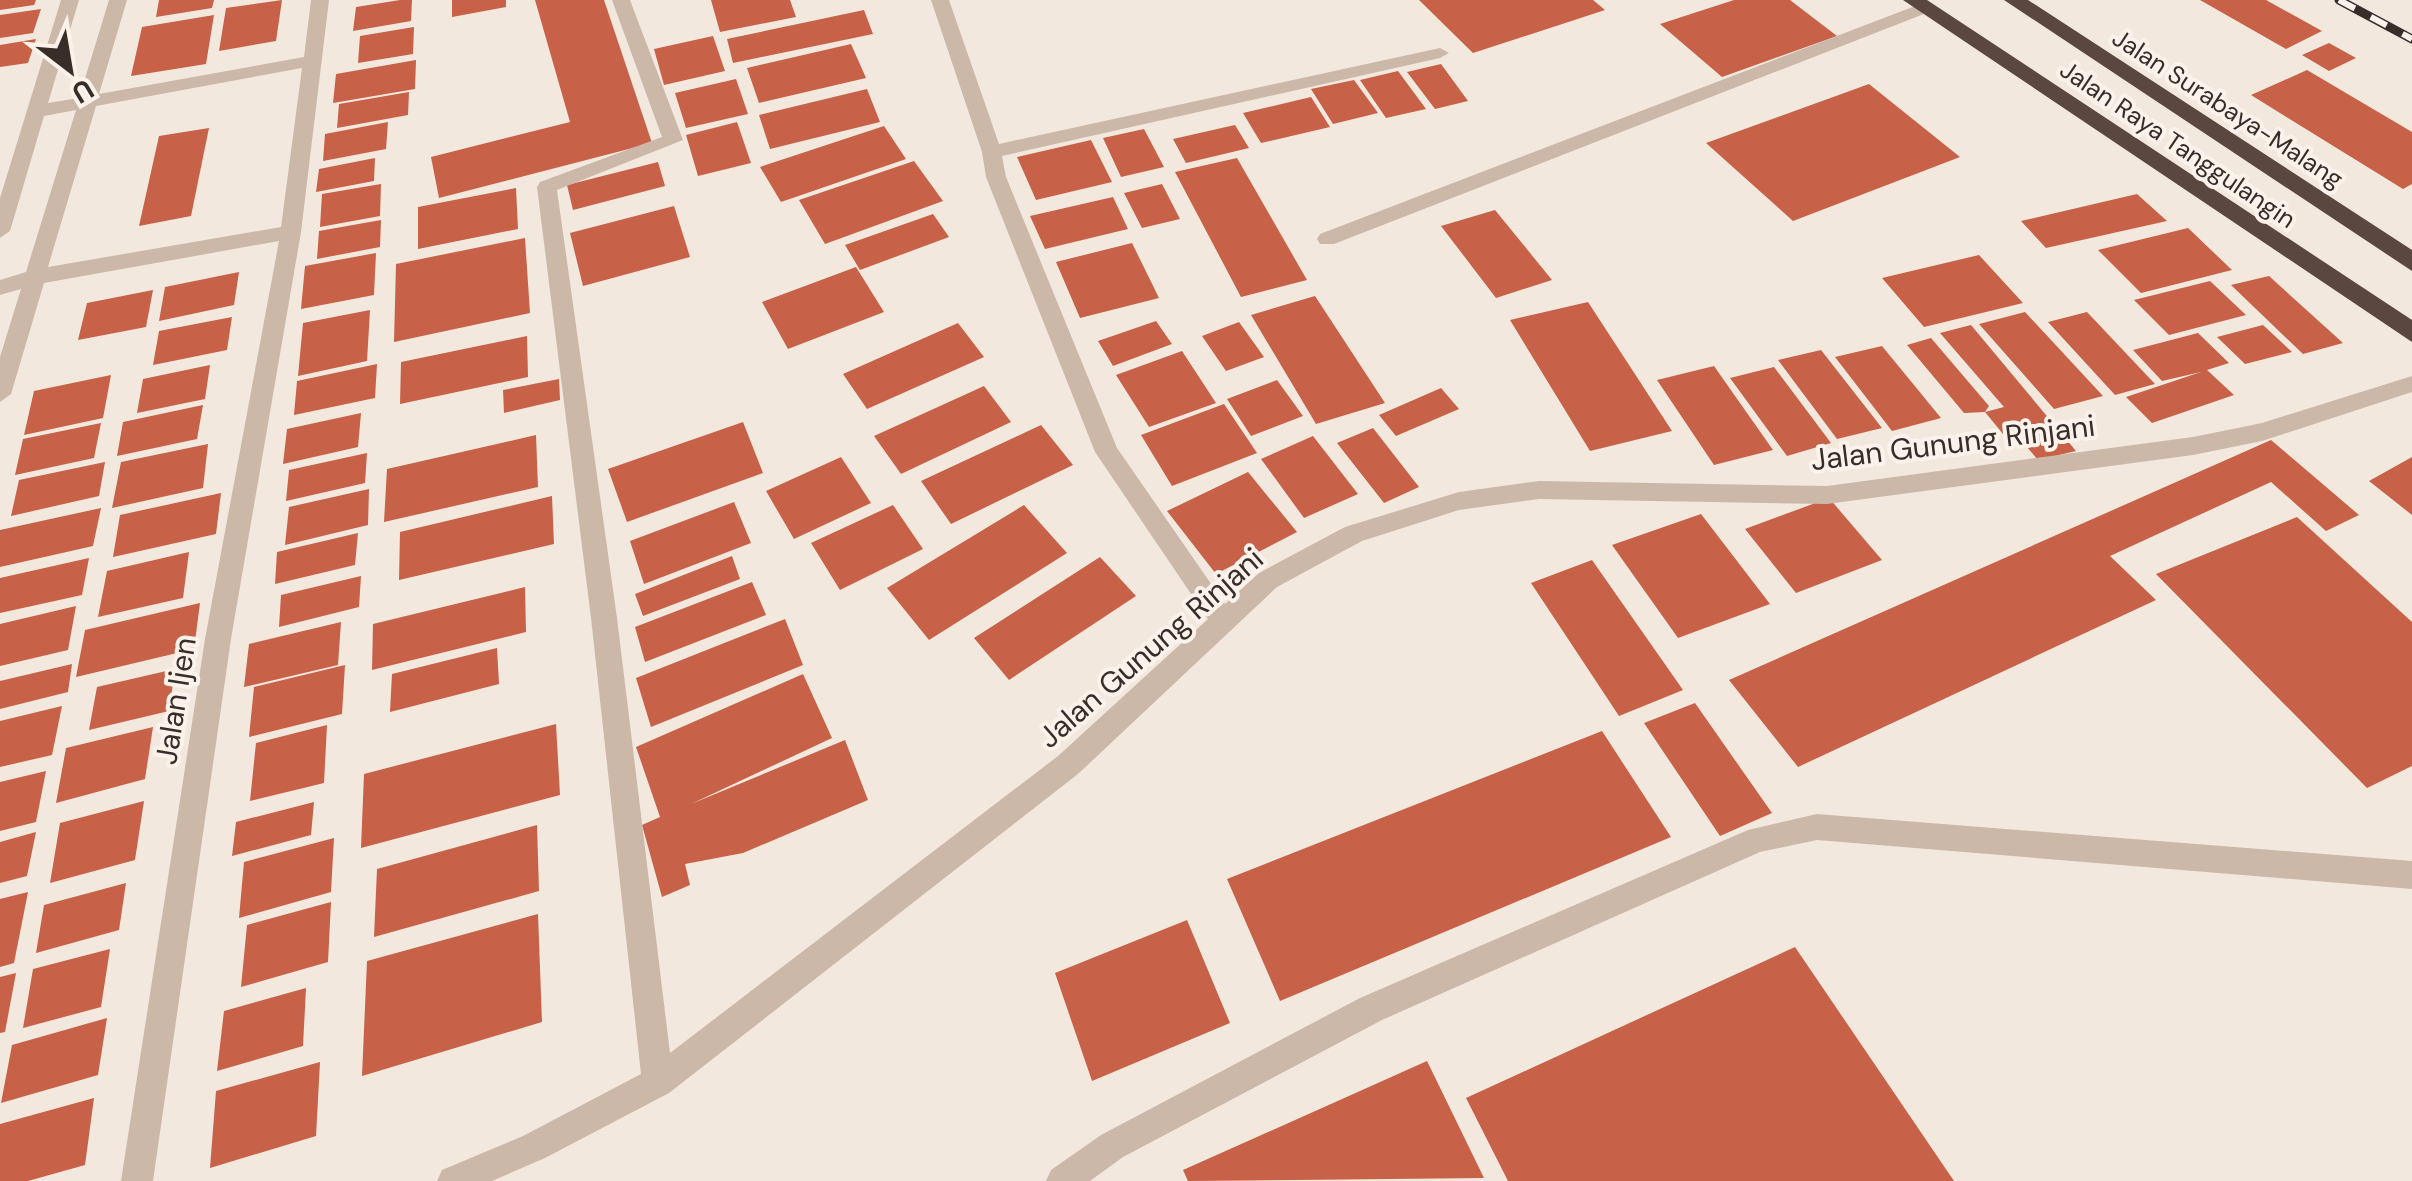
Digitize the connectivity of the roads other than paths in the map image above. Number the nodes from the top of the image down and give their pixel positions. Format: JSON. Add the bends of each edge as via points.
{"nodes":[{"id":1,"x":70,"y":0,"type":"edge"},
{"id":2,"x":118,"y":0,"type":"edge"},
{"id":3,"x":320,"y":0,"type":"edge"},
{"id":4,"x":622,"y":0,"type":"edge"},
{"id":5,"x":940,"y":0,"type":"edge"},
{"id":6,"x":2014,"y":0,"type":"edge"},
{"id":7,"x":1918,"y":4,"type":"edge"},
{"id":8,"x":1440,"y":53,"type":"dead end"},
{"id":9,"x":310,"y":60,"type":"junction"},
{"id":10,"x":88,"y":102,"type":"junction"},
{"id":11,"x":33,"y":112,"type":"junction"},
{"id":12,"x":992,"y":152,"type":"junction"},
{"id":13,"x":0,"y":230,"type":"edge"},
{"id":14,"x":291,"y":232,"type":"junction"},
{"id":15,"x":1327,"y":239,"type":"dead end"},
{"id":16,"x":2412,"y":262,"type":"edge"},
{"id":17,"x":35,"y":278,"type":"junction"},
{"id":18,"x":0,"y":288,"type":"edge"},
{"id":19,"x":2412,"y":333,"type":"edge"},
{"id":20,"x":2412,"y":384,"type":"edge"},
{"id":21,"x":0,"y":394,"type":"edge"},
{"id":22,"x":1224,"y":622,"type":"junction"},
{"id":23,"x":2412,"y":876,"type":"edge"},
{"id":24,"x":658,"y":1082,"type":"junction"},
{"id":25,"x":137,"y":1181,"type":"edge"},
{"id":26,"x":454,"y":1181,"type":"edge"},
{"id":27,"x":1062,"y":1181,"type":"edge"}],
"edges":[{"from":1,"to":11,"type":"street"},
{"from":2,"to":10,"type":"street"},
{"from":3,"to":9,"type":"street","name":"Jalan Ijen"},
{"from":4,"to":24,"type":"street","via":[[672,140],[547,187]]},
{"from":5,"to":12,"type":"street"},
{"from":6,"to":16,"type":"highway","name":"Jalan Surabaya-Malang"},
{"from":7,"to":15,"type":"street"},
{"from":7,"to":19,"type":"highway","name":"Jalan Raya Tanggulangin"},
{"from":8,"to":12,"type":"street"},
{"from":9,"to":10,"type":"street"},
{"from":9,"to":14,"type":"street","name":"Jalan Ijen"},
{"from":10,"to":11,"type":"street"},
{"from":10,"to":17,"type":"street"},
{"from":11,"to":13,"type":"street"},
{"from":12,"to":22,"type":"street","via":[[996,177],[1107,452]]},
{"from":14,"to":17,"type":"street"},
{"from":14,"to":25,"type":"street","name":"Jalan Ijen","via":[[218,639]]},
{"from":17,"to":18,"type":"street"},
{"from":17,"to":21,"type":"street"},
{"from":20,"to":22,"type":"street","name":"Jalan Gunung Rinjani","via":[[2262,432],[2193,446],[1827,495],[1539,490],[1459,501],[1354,534],[1268,580]]},
{"from":22,"to":24,"type":"street","name":"Jalan Gunung Rinjani","via":[[1068,765]]},
{"from":23,"to":27,"type":"street","via":[[1817,827],[1758,839],[1371,1009],[1112,1146]]},
{"from":24,"to":26,"type":"street","name":"Jalan Gunung Rinjani"}]}
